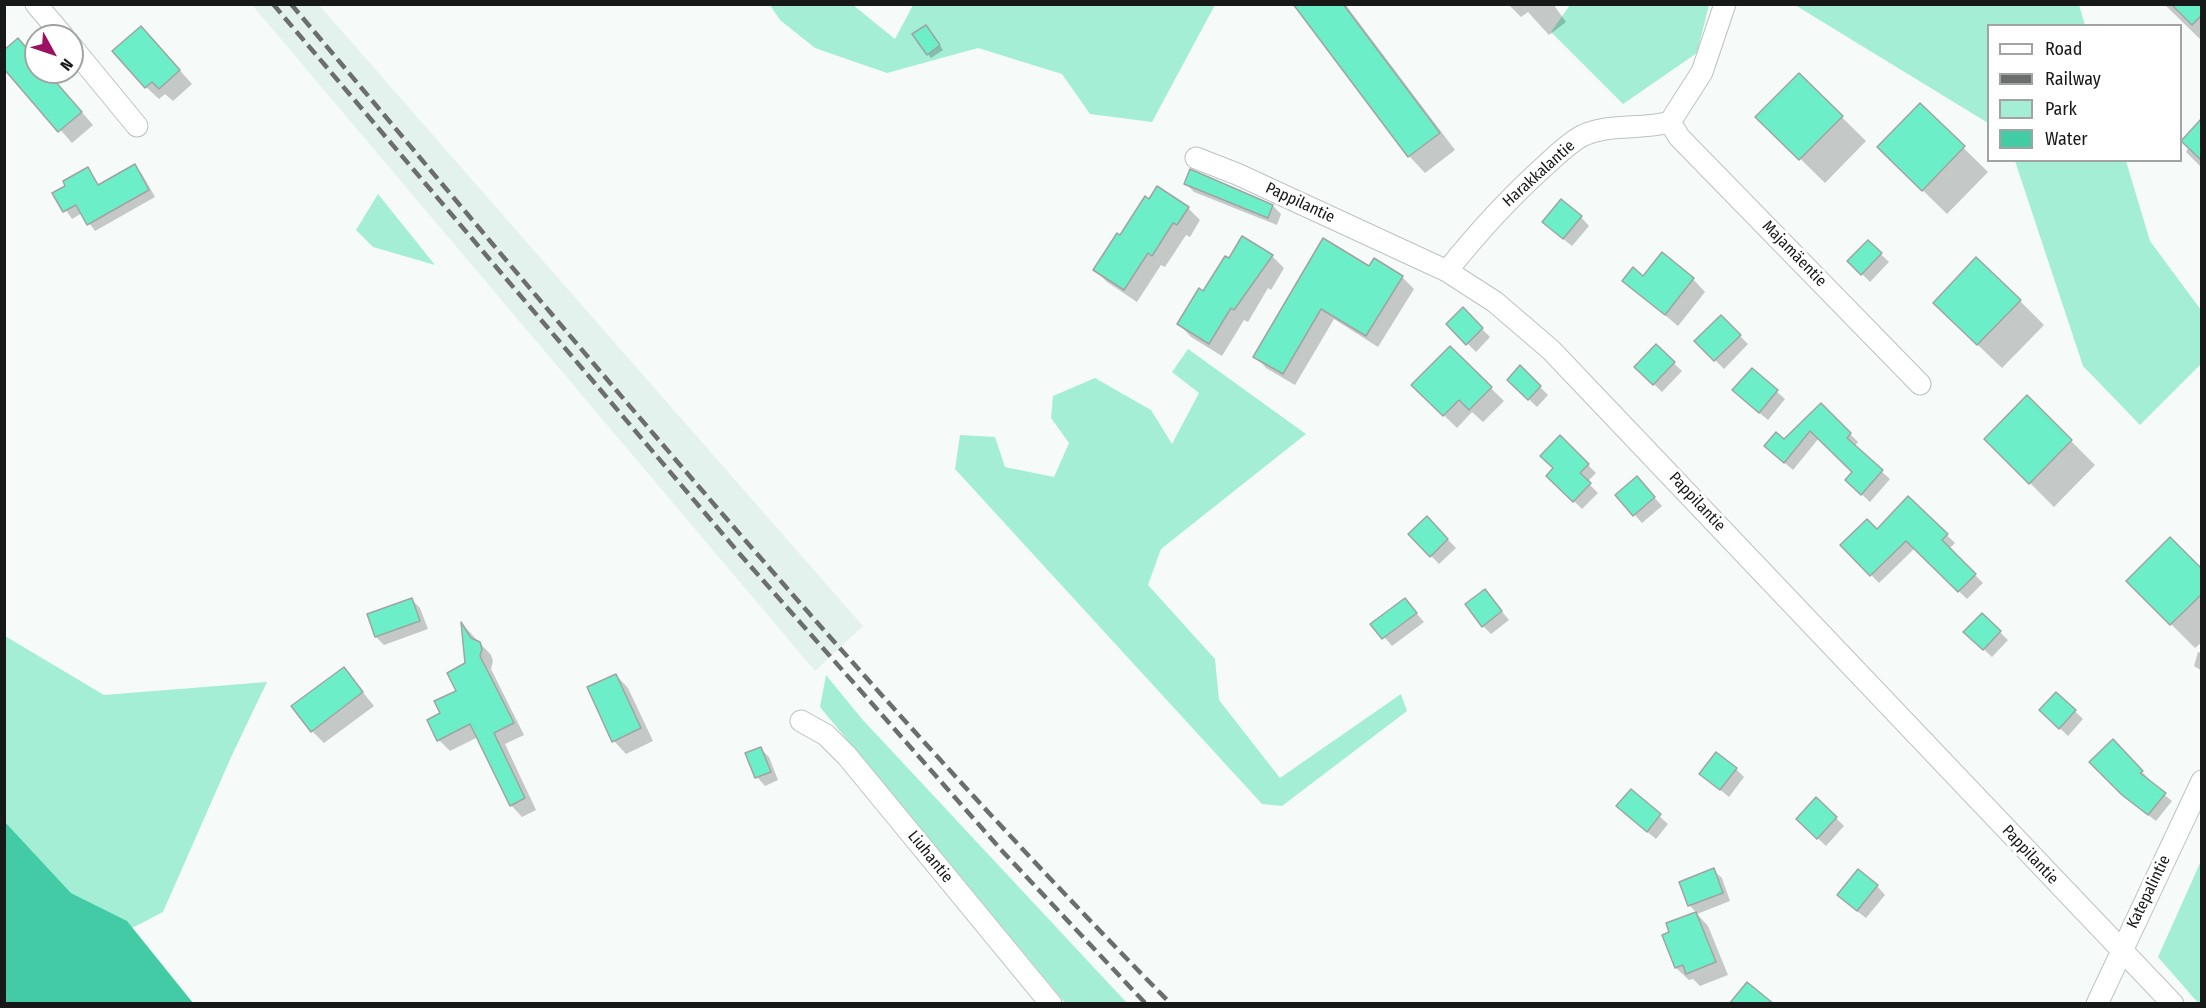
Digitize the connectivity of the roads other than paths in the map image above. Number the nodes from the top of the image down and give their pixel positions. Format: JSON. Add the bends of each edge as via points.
{"nodes":[{"id":1,"x":36,"y":4,"type":"edge"},
{"id":2,"x":1725,"y":4,"type":"edge"},
{"id":3,"x":53,"y":24,"type":"edge"},
{"id":4,"x":84,"y":61,"type":"edge"},
{"id":5,"x":1670,"y":122,"type":"junction"},
{"id":6,"x":138,"y":126,"type":"dead end"},
{"id":7,"x":1196,"y":158,"type":"dead end"},
{"id":8,"x":1447,"y":271,"type":"junction"},
{"id":9,"x":1920,"y":384,"type":"dead end"},
{"id":10,"x":801,"y":721,"type":"dead end"},
{"id":11,"x":2202,"y":781,"type":"edge"},
{"id":12,"x":2197,"y":803,"type":"edge"},
{"id":13,"x":2120,"y":951,"type":"junction"},
{"id":14,"x":1051,"y":1004,"type":"edge"},
{"id":15,"x":2097,"y":1004,"type":"edge"},
{"id":16,"x":2173,"y":1004,"type":"edge"}],
"edges":[{"from":1,"to":3,"type":"street"},
{"from":2,"to":5,"type":"street","via":[[1702,72]]},
{"from":4,"to":6,"type":"street"},
{"from":5,"to":8,"type":"street","name":"Harakkalantie","via":[[1639,127],[1621,125],[1584,135],[1532,177]]},
{"from":5,"to":9,"type":"street","name":"Majamäentie","via":[[1679,137]]},
{"from":7,"to":8,"type":"street","name":"Pappilantie"},
{"from":8,"to":13,"type":"street","name":"Pappilantie","via":[[1496,302],[1551,350]]},
{"from":10,"to":14,"type":"street","name":"Liuhantie","via":[[826,735],[847,756]]},
{"from":11,"to":12,"type":"street","name":"Katepalintie"},
{"from":12,"to":13,"type":"street","name":"Katepalintie"},
{"from":13,"to":15,"type":"street","name":"Katepalintie"},
{"from":13,"to":16,"type":"street","name":"Pappilantie"}]}
